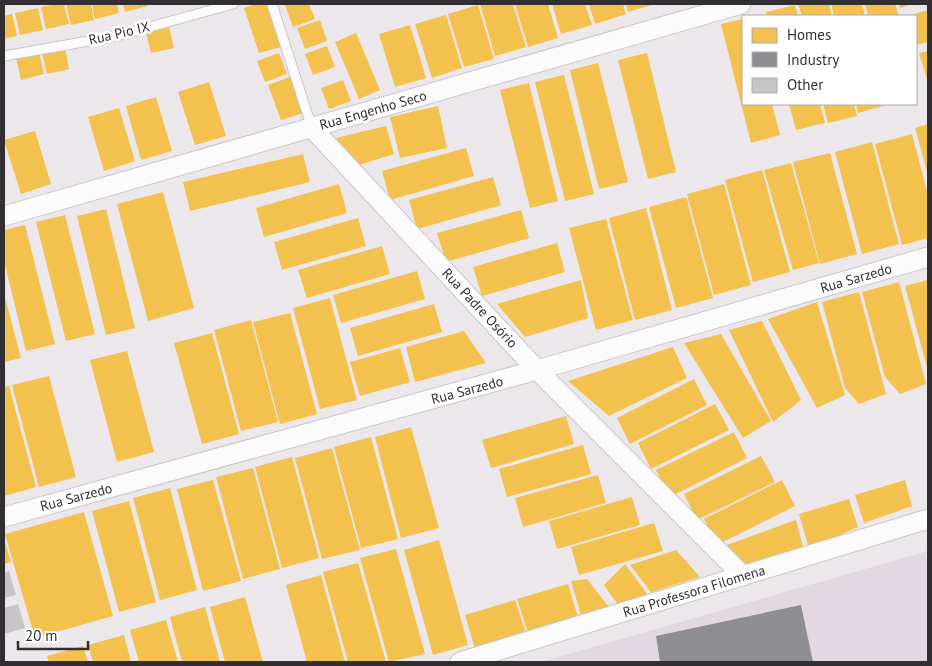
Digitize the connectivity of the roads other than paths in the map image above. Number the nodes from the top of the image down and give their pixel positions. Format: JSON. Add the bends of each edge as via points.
{"nodes":[{"id":1,"x":233,"y":4,"type":"edge"},
{"id":2,"x":272,"y":4,"type":"edge"},
{"id":3,"x":741,"y":4,"type":"edge"},
{"id":4,"x":4,"y":56,"type":"edge"},
{"id":5,"x":312,"y":128,"type":"junction"},
{"id":6,"x":4,"y":216,"type":"edge"},
{"id":7,"x":928,"y":257,"type":"edge"},
{"id":8,"x":537,"y":370,"type":"junction"},
{"id":9,"x":4,"y":517,"type":"edge"},
{"id":10,"x":928,"y":519,"type":"edge"},
{"id":11,"x":743,"y":576,"type":"junction"},
{"id":12,"x":460,"y":662,"type":"edge"}],
"edges":[{"from":1,"to":4,"type":"lane","name":"Rua Pio IX","via":[[117,36]]},
{"from":2,"to":5,"type":"lane","name":"Rua Padre Osório"},
{"from":3,"to":5,"type":"street","name":"Rua Engenho Seco"},
{"from":5,"to":6,"type":"street","name":"Rua Engenho Seco"},
{"from":5,"to":8,"type":"street","name":"Rua Padre Osório"},
{"from":7,"to":8,"type":"street","name":"Rua Sarzedo"},
{"from":8,"to":9,"type":"street","name":"Rua Sarzedo"},
{"from":8,"to":11,"type":"street","name":"Rua Padre Osório"},
{"from":10,"to":11,"type":"street","name":"Rua Professora Filomena"},
{"from":11,"to":12,"type":"street","name":"Rua Professora Filomena"}]}
